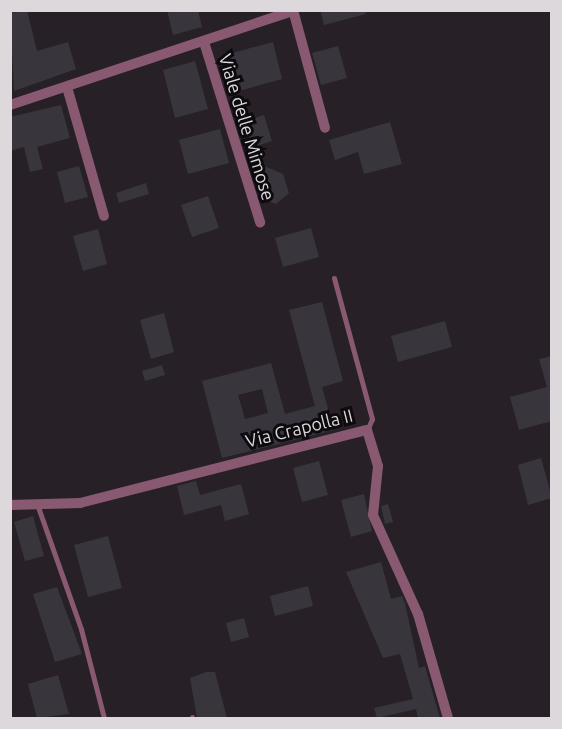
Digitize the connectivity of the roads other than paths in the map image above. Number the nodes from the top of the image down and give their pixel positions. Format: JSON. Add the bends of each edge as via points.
{"nodes":[{"id":1,"x":293,"y":11,"type":"edge"},
{"id":2,"x":204,"y":42,"type":"junction"},
{"id":3,"x":67,"y":87,"type":"junction"},
{"id":4,"x":10,"y":105,"type":"edge"},
{"id":5,"x":325,"y":129,"type":"dead end"},
{"id":6,"x":104,"y":216,"type":"dead end"},
{"id":7,"x":260,"y":222,"type":"dead end"},
{"id":8,"x":333,"y":278,"type":"dead end"},
{"id":9,"x":367,"y":430,"type":"junction"},
{"id":10,"x":38,"y":504,"type":"junction"},
{"id":11,"x":10,"y":505,"type":"edge"},
{"id":12,"x":104,"y":718,"type":"edge"},
{"id":13,"x":448,"y":718,"type":"edge"}],
"edges":[{"from":1,"to":2,"type":"street"},
{"from":1,"to":5,"type":"street"},
{"from":2,"to":3,"type":"street"},
{"from":2,"to":7,"type":"street","name":"Viale delle Mimose"},
{"from":3,"to":4,"type":"street"},
{"from":3,"to":6,"type":"street"},
{"from":8,"to":9,"type":"lane","via":[[372,419]]},
{"from":9,"to":10,"type":"street","name":"Via Crapolla II","via":[[80,503]]},
{"from":9,"to":13,"type":"street","name":"Via Crapolla II","via":[[378,466],[373,515],[418,614]]},
{"from":10,"to":11,"type":"street","name":"Via Crapolla II"},
{"from":10,"to":12,"type":"lane","via":[[81,628]]}]}
